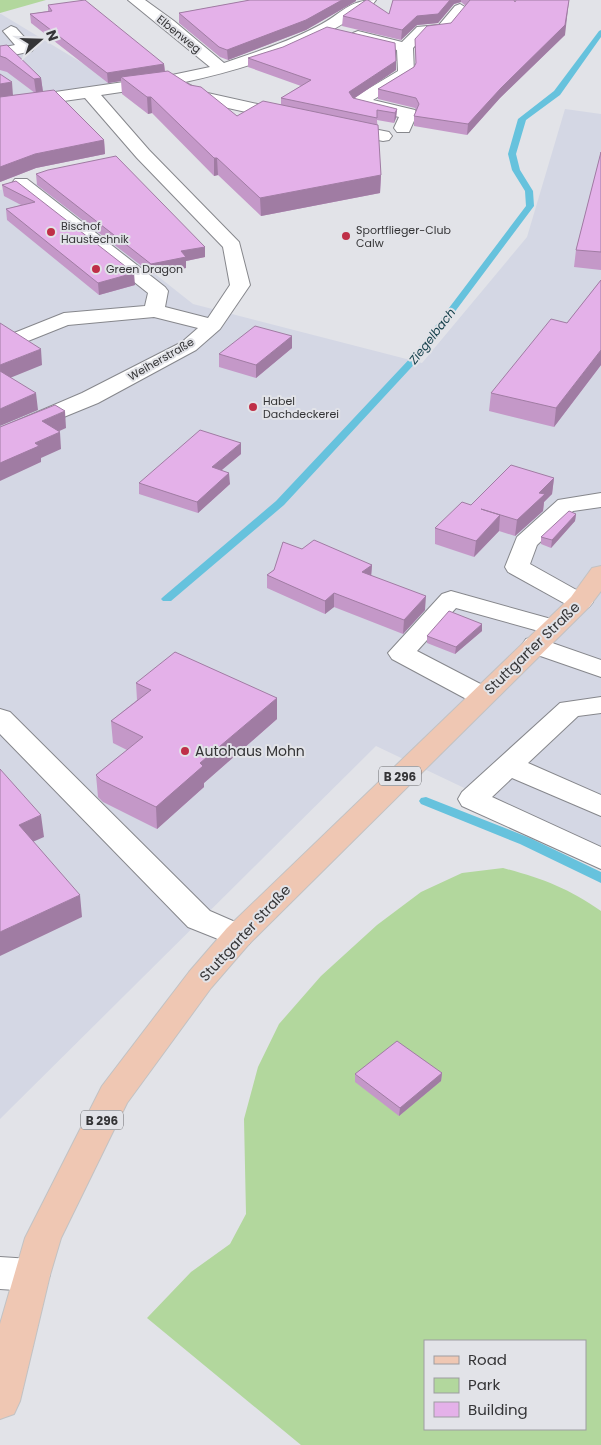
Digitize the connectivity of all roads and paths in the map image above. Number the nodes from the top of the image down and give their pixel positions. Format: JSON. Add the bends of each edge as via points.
{"nodes":[{"id":1,"x":135,"y":0,"type":"edge"},
{"id":2,"x":369,"y":0,"type":"edge"},
{"id":3,"x":460,"y":9,"type":"edge"},
{"id":4,"x":325,"y":29,"type":"junction"},
{"id":5,"x":11,"y":31,"type":"dead end"},
{"id":6,"x":405,"y":46,"type":"junction"},
{"id":7,"x":0,"y":53,"type":"edge"},
{"id":8,"x":222,"y":69,"type":"junction"},
{"id":9,"x":172,"y":80,"type":"junction"},
{"id":10,"x":13,"y":86,"type":"edge"},
{"id":11,"x":90,"y":93,"type":"junction"},
{"id":12,"x":32,"y":101,"type":"junction"},
{"id":13,"x":0,"y":105,"type":"edge"},
{"id":14,"x":304,"y":120,"type":"edge"},
{"id":15,"x":323,"y":124,"type":"edge"},
{"id":16,"x":403,"y":128,"type":"dead end"},
{"id":17,"x":383,"y":136,"type":"dead end"},
{"id":18,"x":43,"y":174,"type":"edge"},
{"id":19,"x":154,"y":311,"type":"junction"},
{"id":20,"x":213,"y":325,"type":"junction"},
{"id":21,"x":21,"y":337,"type":"edge"},
{"id":22,"x":0,"y":436,"type":"edge"},
{"id":23,"x":601,"y":500,"type":"edge"},
{"id":24,"x":601,"y":573,"type":"edge"},
{"id":25,"x":580,"y":602,"type":"junction"},
{"id":26,"x":544,"y":636,"type":"junction"},
{"id":27,"x":601,"y":669,"type":"edge"},
{"id":28,"x":482,"y":696,"type":"junction"},
{"id":29,"x":601,"y":705,"type":"edge"},
{"id":30,"x":0,"y":718,"type":"edge"},
{"id":31,"x":509,"y":765,"type":"junction"},
{"id":32,"x":601,"y":806,"type":"edge"},
{"id":33,"x":601,"y":859,"type":"edge"},
{"id":34,"x":238,"y":936,"type":"junction"},
{"id":35,"x":15,"y":1274,"type":"edge"},
{"id":36,"x":0,"y":1401,"type":"edge"}],
"edges":[{"from":1,"to":8,"type":"street","name":"Elbenweg"},
{"from":2,"to":4,"type":"street"},
{"from":3,"to":6,"type":"street","via":[[444,29],[422,30]]},
{"from":4,"to":6,"type":"street"},
{"from":4,"to":8,"type":"street","via":[[276,51]]},
{"from":5,"to":7,"type":"street","via":[[26,48]]},
{"from":6,"to":16,"type":"street","via":[[406,73],[359,102],[409,114]]},
{"from":8,"to":9,"type":"street"},
{"from":9,"to":11,"type":"street"},
{"from":9,"to":14,"type":"street","via":[[198,96]]},
{"from":10,"to":12,"type":"street"},
{"from":11,"to":12,"type":"street"},
{"from":11,"to":20,"type":"street","name":"Weiherstraße","via":[[134,156],[232,246],[240,285]]},
{"from":12,"to":13,"type":"street"},
{"from":15,"to":17,"type":"street"},
{"from":18,"to":19,"type":"street","via":[[14,185],[158,291]]},
{"from":19,"to":20,"type":"street"},
{"from":19,"to":21,"type":"street","via":[[64,319]]},
{"from":20,"to":22,"type":"street","name":"Weiherstraße","via":[[188,346],[90,398]]},
{"from":23,"to":25,"type":"street","via":[[566,505],[526,542],[517,567]]},
{"from":24,"to":25,"type":"main road","name":"Stuttgarter Straße","number":"B 296"},
{"from":25,"to":26,"type":"main road","name":"Stuttgarter Straße","number":"B 296"},
{"from":26,"to":27,"type":"street"},
{"from":26,"to":28,"type":"main road","name":"Stuttgarter Straße","number":"B 296"},
{"from":26,"to":28,"type":"street","via":[[451,599],[401,653]]},
{"from":28,"to":34,"type":"main road","name":"Stuttgarter Straße","number":"B 296"},
{"from":29,"to":31,"type":"street","via":[[570,709]]},
{"from":30,"to":34,"type":"street","via":[[199,919]]},
{"from":31,"to":32,"type":"street"},
{"from":31,"to":33,"type":"street","via":[[472,799]]},
{"from":34,"to":35,"type":"main road","name":"Stuttgarter Straße","number":"B 296","via":[[200,980],[114,1095],[43,1238]]},
{"from":35,"to":36,"type":"main road","name":"Stuttgarter Straße","number":"B 296"}]}
